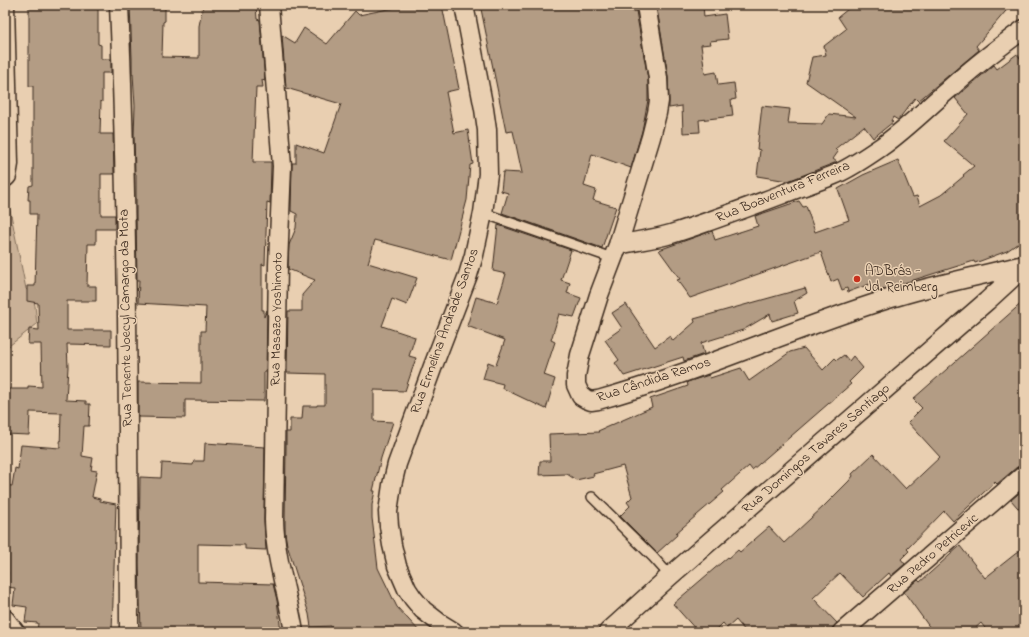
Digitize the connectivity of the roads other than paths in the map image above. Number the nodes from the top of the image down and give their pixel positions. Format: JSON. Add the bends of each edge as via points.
{"nodes":[{"id":1,"x":5,"y":5,"type":"edge"},
{"id":2,"x":119,"y":5,"type":"edge"},
{"id":3,"x":269,"y":5,"type":"edge"},
{"id":4,"x":464,"y":5,"type":"edge"},
{"id":5,"x":646,"y":5,"type":"edge"},
{"id":6,"x":1024,"y":29,"type":"edge"},
{"id":7,"x":7,"y":171,"type":"edge"},
{"id":8,"x":482,"y":213,"type":"junction"},
{"id":9,"x":615,"y":251,"type":"junction"},
{"id":10,"x":1024,"y":266,"type":"edge"},
{"id":11,"x":1024,"y":476,"type":"edge"},
{"id":12,"x":592,"y":496,"type":"dead end"},
{"id":13,"x":670,"y":576,"type":"junction"},
{"id":14,"x":5,"y":619,"type":"edge"},
{"id":15,"x":15,"y":632,"type":"edge"},
{"id":16,"x":129,"y":632,"type":"edge"},
{"id":17,"x":294,"y":632,"type":"edge"},
{"id":18,"x":454,"y":632,"type":"edge"},
{"id":19,"x":608,"y":632,"type":"edge"},
{"id":20,"x":842,"y":632,"type":"edge"}],
"edges":[{"from":1,"to":7,"type":"street"},
{"from":2,"to":16,"type":"street","name":"Rua Tenente Joecyl Camargo da Mota","via":[[128,338]]},
{"from":3,"to":17,"type":"street","name":"Rua Masazo Yoshimoto","via":[[282,166],[274,520],[278,559]]},
{"from":4,"to":8,"type":"street","name":"Rua Ermelina Andrade Santos","via":[[487,130],[488,174]]},
{"from":5,"to":9,"type":"street","name":"Rua Cândida Ramos","via":[[658,78],[659,101],[652,137]]},
{"from":6,"to":9,"type":"street","name":"Rua Boaventura Ferreira","via":[[902,131],[836,175],[707,222]]},
{"from":8,"to":9,"type":"lane"},
{"from":8,"to":18,"type":"street","name":"Rua Ermelina Andrade Santos","via":[[468,275],[397,464],[388,512],[397,566],[407,589],[423,610]]},
{"from":9,"to":10,"type":"street","name":"Rua Cândida Ramos","via":[[580,355],[576,376],[578,392],[591,401],[645,386],[885,300]]},
{"from":10,"to":13,"type":"street","name":"Rua Domingos Tavares Santiago"},
{"from":11,"to":20,"type":"street","name":"Rua Pedro Petricevic"},
{"from":12,"to":13,"type":"lane"},
{"from":13,"to":19,"type":"street","name":"Rua Domingos Tavares Santiago"},
{"from":14,"to":15,"type":"street"}]}
